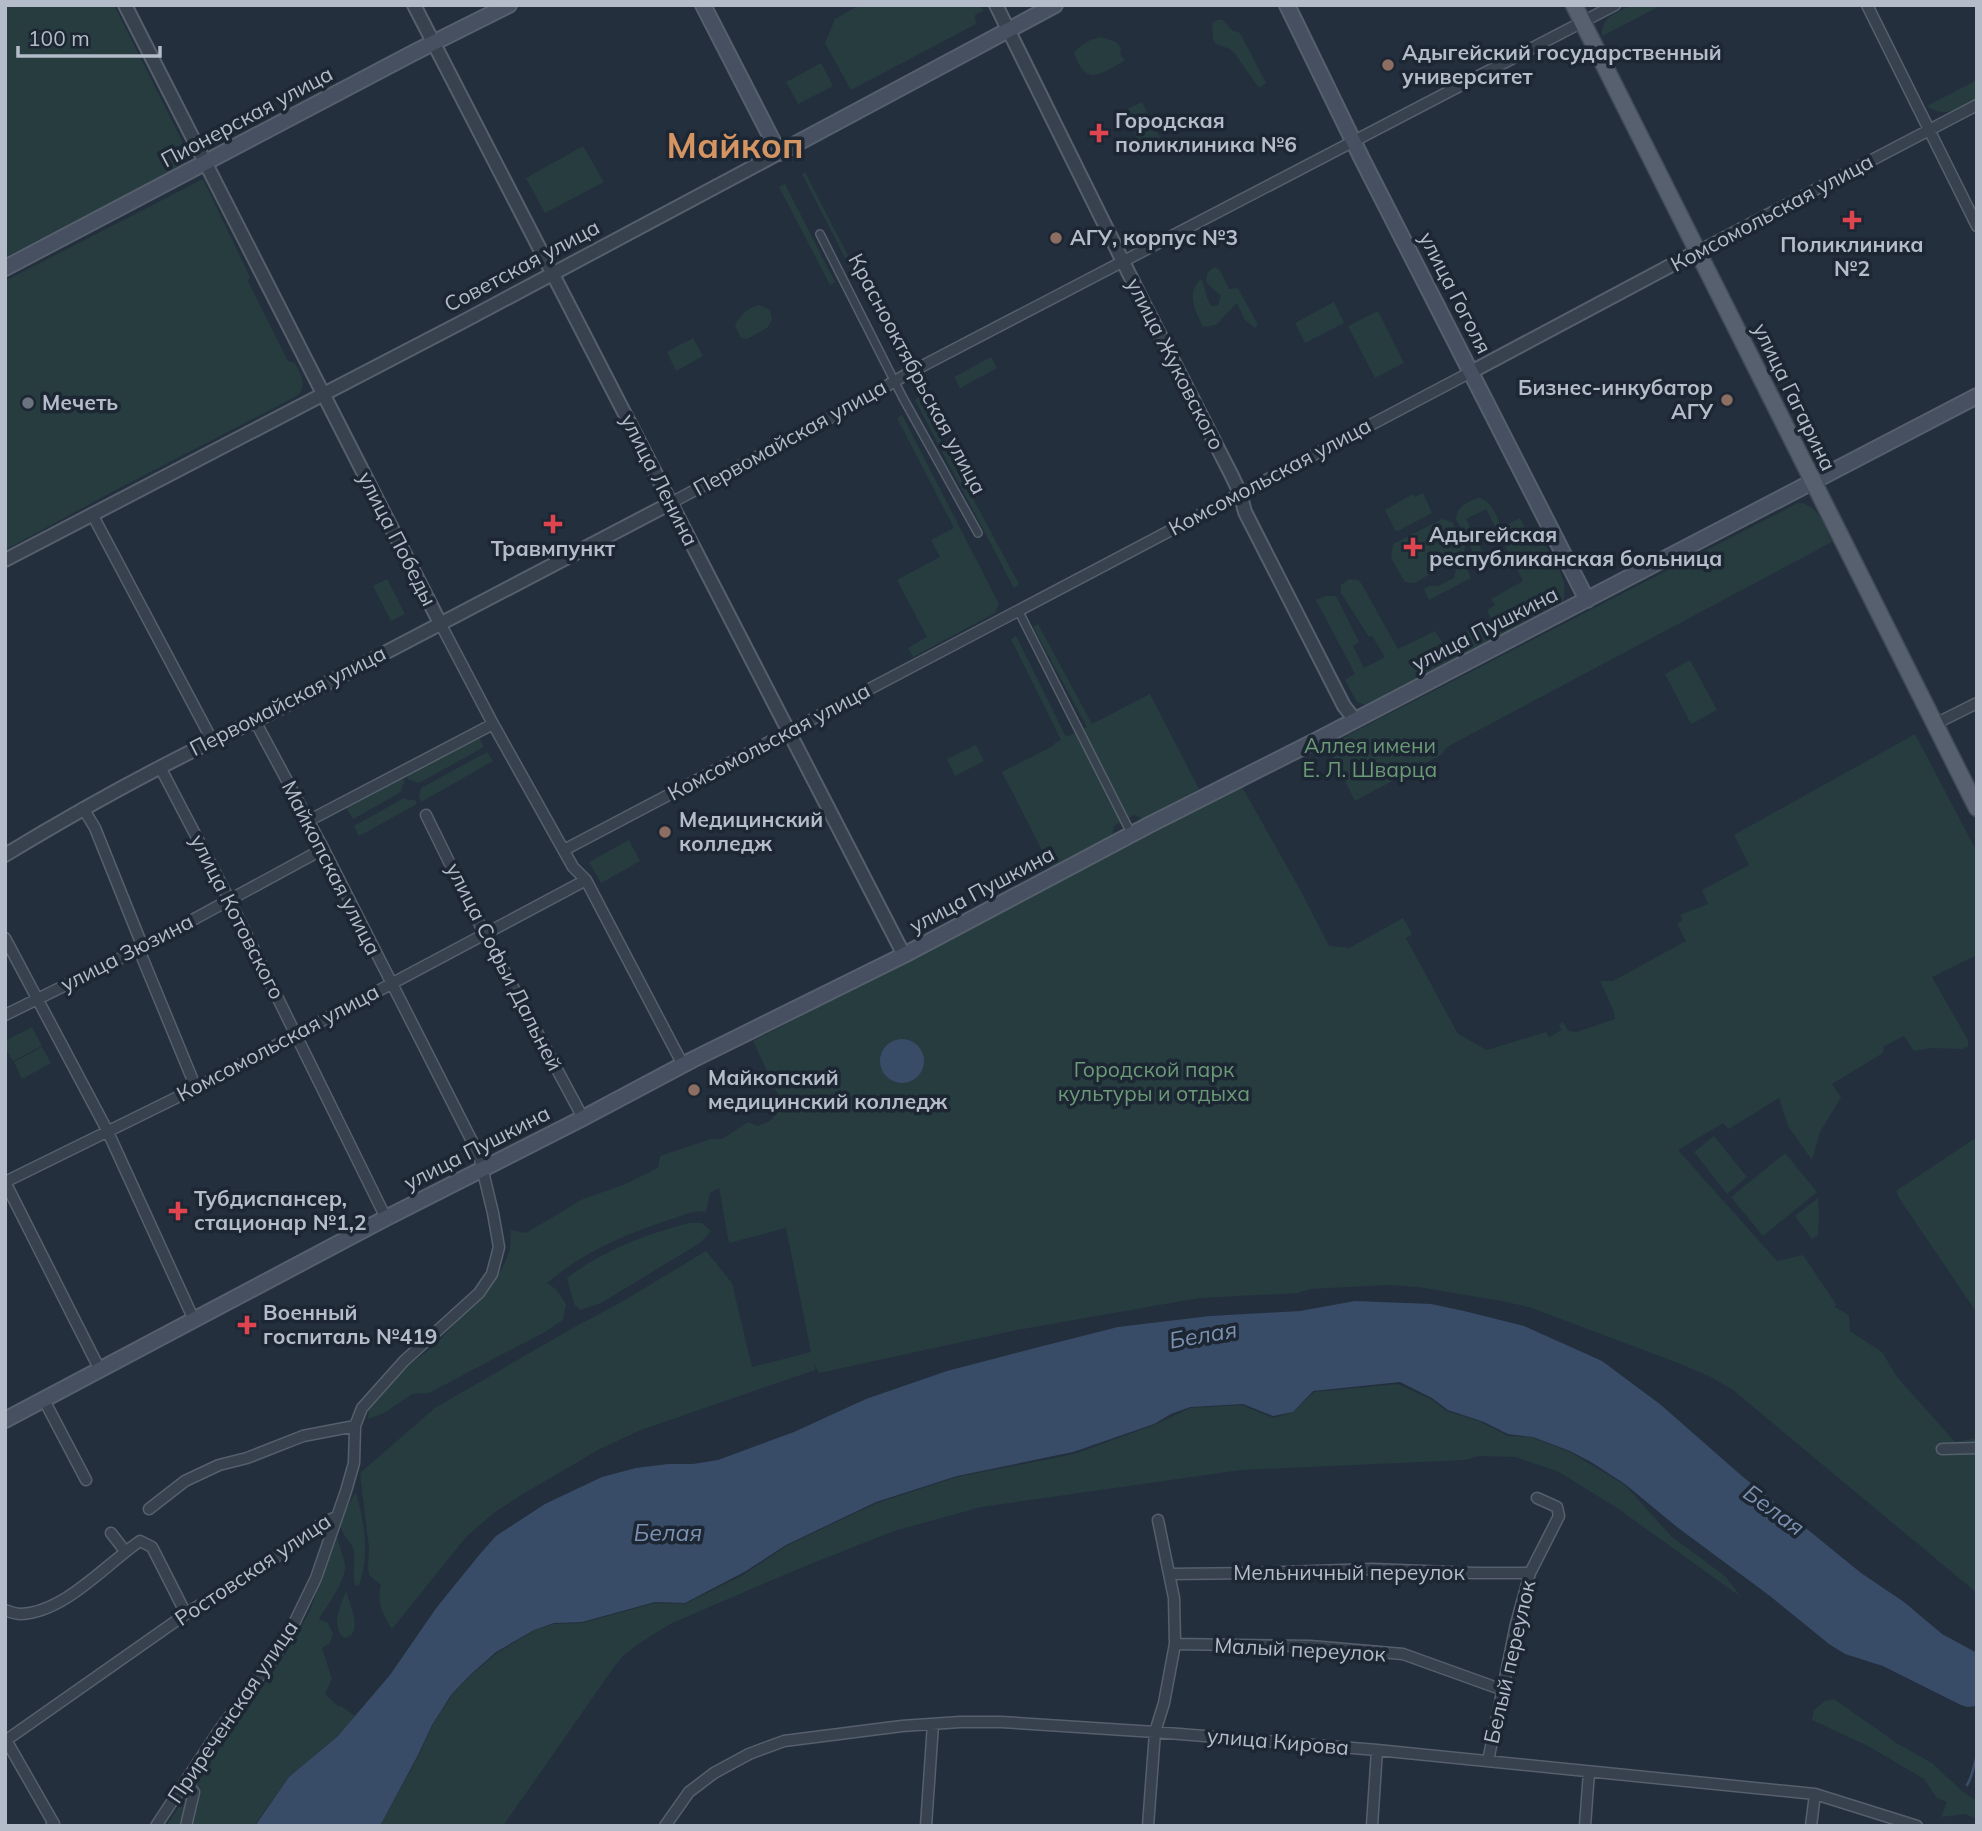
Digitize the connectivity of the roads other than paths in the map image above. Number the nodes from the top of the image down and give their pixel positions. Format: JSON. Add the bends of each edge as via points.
{"nodes":[{"id":1,"x":125,"y":5,"type":"edge"},
{"id":2,"x":414,"y":5,"type":"edge"},
{"id":3,"x":509,"y":5,"type":"edge"},
{"id":4,"x":703,"y":5,"type":"edge"},
{"id":5,"x":996,"y":5,"type":"edge"},
{"id":6,"x":1055,"y":5,"type":"edge"},
{"id":7,"x":1287,"y":5,"type":"edge"},
{"id":8,"x":1574,"y":5,"type":"edge"},
{"id":9,"x":1615,"y":5,"type":"edge"},
{"id":10,"x":1867,"y":5,"type":"edge"},
{"id":11,"x":1582,"y":22,"type":"junction"},
{"id":12,"x":1008,"y":30,"type":"junction"},
{"id":13,"x":434,"y":43,"type":"junction"},
{"id":14,"x":1977,"y":105,"type":"edge"},
{"id":15,"x":1928,"y":130,"type":"junction"},
{"id":16,"x":1354,"y":142,"type":"junction"},
{"id":17,"x":779,"y":153,"type":"junction"},
{"id":18,"x":205,"y":163,"type":"junction"},
{"id":19,"x":1977,"y":226,"type":"edge"},
{"id":20,"x":820,"y":234,"type":"dead end"},
{"id":21,"x":1698,"y":251,"type":"junction"},
{"id":22,"x":1123,"y":263,"type":"junction"},
{"id":23,"x":5,"y":268,"type":"edge"},
{"id":24,"x":553,"y":274,"type":"junction"},
{"id":25,"x":1471,"y":372,"type":"junction"},
{"id":26,"x":895,"y":381,"type":"junction"},
{"id":27,"x":323,"y":394,"type":"junction"},
{"id":28,"x":1977,"y":396,"type":"edge"},
{"id":29,"x":1813,"y":483,"type":"junction"},
{"id":30,"x":1240,"y":493,"type":"junction"},
{"id":31,"x":670,"y":503,"type":"junction"},
{"id":32,"x":92,"y":514,"type":"junction"},
{"id":33,"x":978,"y":533,"type":"dead end"},
{"id":34,"x":5,"y":560,"type":"edge"},
{"id":35,"x":1587,"y":600,"type":"junction"},
{"id":36,"x":1018,"y":610,"type":"junction"},
{"id":37,"x":440,"y":623,"type":"junction"},
{"id":38,"x":1977,"y":703,"type":"edge"},
{"id":39,"x":1355,"y":720,"type":"junction"},
{"id":40,"x":255,"y":721,"type":"junction"},
{"id":41,"x":493,"y":724,"type":"junction"},
{"id":42,"x":1935,"y":724,"type":"junction"},
{"id":43,"x":788,"y":731,"type":"junction"},
{"id":44,"x":212,"y":740,"type":"junction"},
{"id":45,"x":160,"y":767,"type":"junction"},
{"id":46,"x":83,"y":808,"type":"junction"},
{"id":47,"x":1977,"y":808,"type":"edge"},
{"id":48,"x":426,"y":815,"type":"dead end"},
{"id":49,"x":308,"y":821,"type":"junction"},
{"id":50,"x":1130,"y":830,"type":"junction"},
{"id":51,"x":323,"y":849,"type":"junction"},
{"id":52,"x":564,"y":850,"type":"junction"},
{"id":53,"x":5,"y":855,"type":"edge"},
{"id":54,"x":586,"y":880,"type":"junction"},
{"id":55,"x":229,"y":899,"type":"junction"},
{"id":56,"x":484,"y":933,"type":"junction"},
{"id":57,"x":5,"y":938,"type":"edge"},
{"id":58,"x":141,"y":948,"type":"junction"},
{"id":59,"x":904,"y":955,"type":"junction"},
{"id":60,"x":390,"y":984,"type":"junction"},
{"id":61,"x":36,"y":999,"type":"junction"},
{"id":62,"x":5,"y":1015,"type":"edge"},
{"id":63,"x":296,"y":1036,"type":"junction"},
{"id":64,"x":683,"y":1065,"type":"junction"},
{"id":65,"x":196,"y":1088,"type":"junction"},
{"id":66,"x":583,"y":1118,"type":"junction"},
{"id":67,"x":107,"y":1130,"type":"junction"},
{"id":68,"x":483,"y":1168,"type":"junction"},
{"id":69,"x":5,"y":1182,"type":"edge"},
{"id":70,"x":386,"y":1218,"type":"junction"},
{"id":71,"x":194,"y":1320,"type":"junction"},
{"id":72,"x":100,"y":1370,"type":"junction"},
{"id":73,"x":44,"y":1400,"type":"junction"},
{"id":74,"x":5,"y":1420,"type":"edge"},
{"id":75,"x":355,"y":1426,"type":"junction"},
{"id":76,"x":1977,"y":1448,"type":"edge"},
{"id":77,"x":1942,"y":1449,"type":"dead end"},
{"id":78,"x":86,"y":1480,"type":"dead end"},
{"id":79,"x":1537,"y":1498,"type":"dead end"},
{"id":80,"x":149,"y":1510,"type":"dead end"},
{"id":81,"x":336,"y":1517,"type":"junction"},
{"id":82,"x":1158,"y":1520,"type":"dead end"},
{"id":83,"x":111,"y":1533,"type":"dead end"},
{"id":84,"x":125,"y":1551,"type":"junction"},
{"id":85,"x":1530,"y":1573,"type":"junction"},
{"id":86,"x":1169,"y":1574,"type":"junction"},
{"id":87,"x":5,"y":1610,"type":"edge"},
{"id":88,"x":186,"y":1614,"type":"junction"},
{"id":89,"x":1175,"y":1644,"type":"junction"},
{"id":90,"x":1503,"y":1690,"type":"junction"},
{"id":91,"x":933,"y":1724,"type":"junction"},
{"id":92,"x":1155,"y":1732,"type":"junction"},
{"id":93,"x":6,"y":1741,"type":"edge"},
{"id":94,"x":1377,"y":1750,"type":"junction"},
{"id":95,"x":1488,"y":1762,"type":"junction"},
{"id":96,"x":1589,"y":1772,"type":"junction"},
{"id":97,"x":186,"y":1782,"type":"junction"},
{"id":98,"x":1815,"y":1794,"type":"junction"},
{"id":99,"x":52,"y":1825,"type":"edge"},
{"id":100,"x":156,"y":1826,"type":"edge"},
{"id":101,"x":186,"y":1826,"type":"edge"},
{"id":102,"x":665,"y":1826,"type":"edge"},
{"id":103,"x":926,"y":1826,"type":"edge"},
{"id":104,"x":1148,"y":1826,"type":"edge"},
{"id":105,"x":1372,"y":1826,"type":"edge"},
{"id":106,"x":1585,"y":1826,"type":"edge"},
{"id":107,"x":1811,"y":1826,"type":"edge"},
{"id":108,"x":1917,"y":1826,"type":"edge"}],
"edges":[{"from":1,"to":18,"type":"street","name":"улица Победы"},
{"from":2,"to":13,"type":"street","name":"улица Ленина"},
{"from":3,"to":13,"type":"main road","name":"Пионерская улица"},
{"from":4,"to":17,"type":"main road"},
{"from":5,"to":12,"type":"street","name":"улица Жуковского"},
{"from":6,"to":12,"type":"main road","name":"Советская улица"},
{"from":7,"to":16,"type":"main road","name":"улица Гоголя"},
{"from":8,"to":11,"type":"main road","name":"улица Гагарина"},
{"from":9,"to":11,"type":"street","name":"Первомайская улица"},
{"from":10,"to":15,"type":"street"},
{"from":11,"to":16,"type":"street","name":"Первомайская улица"},
{"from":11,"to":21,"type":"main road","name":"улица Гагарина"},
{"from":12,"to":17,"type":"main road","name":"Советская улица"},
{"from":12,"to":22,"type":"street","name":"улица Жуковского"},
{"from":13,"to":18,"type":"main road","name":"Пионерская улица"},
{"from":13,"to":24,"type":"street","name":"улица Ленина"},
{"from":14,"to":15,"type":"street","name":"Комсомольская улица"},
{"from":15,"to":19,"type":"street"},
{"from":15,"to":21,"type":"street","name":"Комсомольская улица"},
{"from":16,"to":22,"type":"street","name":"Первомайская улица"},
{"from":16,"to":25,"type":"main road","name":"улица Гоголя"},
{"from":17,"to":24,"type":"street","name":"Советская улица"},
{"from":18,"to":23,"type":"main road","name":"Пионерская улица"},
{"from":18,"to":27,"type":"street","name":"улица Победы"},
{"from":20,"to":26,"type":"street","name":"Краснооктябрьская улица"},
{"from":21,"to":25,"type":"street","name":"Комсомольская улица"},
{"from":21,"to":29,"type":"main road","name":"улица Гагарина"},
{"from":22,"to":26,"type":"street","name":"Первомайская улица"},
{"from":22,"to":30,"type":"street","name":"улица Жуковского"},
{"from":24,"to":27,"type":"street","name":"Советская улица"},
{"from":24,"to":31,"type":"street","name":"улица Ленина"},
{"from":25,"to":30,"type":"street","name":"Комсомольская улица"},
{"from":25,"to":35,"type":"main road","name":"улица Гоголя"},
{"from":26,"to":31,"type":"street","name":"Первомайская улица"},
{"from":26,"to":33,"type":"street","name":"Краснооктябрьская улица"},
{"from":27,"to":32,"type":"street","name":"Советская улица"},
{"from":27,"to":37,"type":"street","name":"улица Победы"},
{"from":28,"to":29,"type":"main road","name":"улица Пушкина"},
{"from":29,"to":35,"type":"main road","name":"улица Пушкина"},
{"from":29,"to":42,"type":"main road","name":"улица Гагарина"},
{"from":30,"to":36,"type":"street","name":"Комсомольская улица"},
{"from":30,"to":39,"type":"street","name":"улица Жуковского","via":[[1245,512]]},
{"from":31,"to":37,"type":"street","name":"Первомайская улица"},
{"from":31,"to":43,"type":"street","name":"улица Ленина"},
{"from":32,"to":34,"type":"street","name":"Советская улица"},
{"from":32,"to":44,"type":"street"},
{"from":35,"to":39,"type":"main road","name":"улица Пушкина"},
{"from":36,"to":43,"type":"street","name":"Комсомольская улица"},
{"from":36,"to":50,"type":"street"},
{"from":37,"to":40,"type":"street","name":"Первомайская улица"},
{"from":37,"to":41,"type":"street","name":"улица Победы"},
{"from":38,"to":42,"type":"street"},
{"from":39,"to":50,"type":"main road","name":"улица Пушкина"},
{"from":40,"to":44,"type":"street","name":"Первомайская улица"},
{"from":40,"to":49,"type":"street","name":"Майкопская улица"},
{"from":41,"to":49,"type":"street"},
{"from":41,"to":52,"type":"street","name":"улица Победы"},
{"from":42,"to":47,"type":"main road","name":"улица Гагарина"},
{"from":43,"to":52,"type":"street","name":"Комсомольская улица"},
{"from":43,"to":59,"type":"street","name":"улица Ленина"},
{"from":44,"to":45,"type":"street","name":"Первомайская улица"},
{"from":45,"to":46,"type":"street","name":"Первомайская улица"},
{"from":45,"to":55,"type":"street","name":"улица Котовского"},
{"from":46,"to":53,"type":"street","name":"Первомайская улица"},
{"from":46,"to":58,"type":"street"},
{"from":48,"to":56,"type":"street","name":"улица Софьи Дальней"},
{"from":49,"to":51,"type":"street","name":"Майкопская улица"},
{"from":50,"to":59,"type":"main road","name":"улица Пушкина"},
{"from":51,"to":55,"type":"street","name":"улица Зюзина"},
{"from":51,"to":60,"type":"street","name":"Майкопская улица"},
{"from":52,"to":54,"type":"street","name":"улица Победы"},
{"from":54,"to":56,"type":"street","name":"Комсомольская улица"},
{"from":54,"to":64,"type":"street","name":"улица Победы"},
{"from":55,"to":58,"type":"street","name":"улица Зюзина"},
{"from":55,"to":63,"type":"street","name":"улица Котовского"},
{"from":56,"to":60,"type":"street","name":"Комсомольская улица"},
{"from":56,"to":66,"type":"street","name":"улица Софьи Дальней"},
{"from":57,"to":61,"type":"street"},
{"from":58,"to":61,"type":"street","name":"улица Зюзина"},
{"from":58,"to":65,"type":"street"},
{"from":59,"to":64,"type":"main road","name":"улица Пушкина"},
{"from":60,"to":63,"type":"street","name":"Комсомольская улица"},
{"from":60,"to":68,"type":"street","name":"Майкопская улица"},
{"from":61,"to":62,"type":"street","name":"улица Зюзина"},
{"from":61,"to":67,"type":"street"},
{"from":63,"to":65,"type":"street","name":"Комсомольская улица"},
{"from":63,"to":70,"type":"street","name":"улица Котовского"},
{"from":64,"to":66,"type":"main road","name":"улица Пушкина"},
{"from":65,"to":67,"type":"street","name":"Комсомольская улица"},
{"from":66,"to":68,"type":"main road","name":"улица Пушкина"},
{"from":67,"to":69,"type":"street","name":"Комсомольская улица"},
{"from":67,"to":71,"type":"street"},
{"from":68,"to":70,"type":"main road","name":"улица Пушкина"},
{"from":68,"to":75,"type":"street","name":"Майкопская улица","via":[[499,1247],[492,1274],[479,1293],[362,1408]]},
{"from":69,"to":72,"type":"street"},
{"from":70,"to":71,"type":"main road","name":"улица Пушкина"},
{"from":71,"to":72,"type":"main road","name":"улица Пушкина"},
{"from":72,"to":73,"type":"main road","name":"улица Пушкина"},
{"from":73,"to":74,"type":"main road","name":"улица Пушкина"},
{"from":73,"to":78,"type":"street"},
{"from":75,"to":80,"type":"street","via":[[303,1436],[219,1465],[186,1481]]},
{"from":75,"to":81,"type":"street","name":"Ростовская улица","via":[[355,1463]]},
{"from":76,"to":77,"type":"street"},
{"from":79,"to":85,"type":"street","name":"Белый переулок","via":[[1555,1506],[1560,1514]]},
{"from":81,"to":88,"type":"street","name":"Ростовская улица"},
{"from":81,"to":97,"type":"street","name":"Приреченская улица","via":[[316,1578],[285,1642]]},
{"from":82,"to":86,"type":"street"},
{"from":83,"to":84,"type":"street"},
{"from":84,"to":87,"type":"street","via":[[72,1594],[40,1611],[19,1615]]},
{"from":84,"to":88,"type":"street","via":[[140,1541],[152,1547]]},
{"from":85,"to":86,"type":"street","name":"Мельничный переулок","via":[[1372,1569]]},
{"from":85,"to":90,"type":"street","name":"Белый переулок"},
{"from":86,"to":89,"type":"street"},
{"from":88,"to":93,"type":"street","name":"Ростовская улица"},
{"from":89,"to":90,"type":"street","name":"Малый переулок","via":[[1310,1646],[1403,1654]]},
{"from":89,"to":92,"type":"street"},
{"from":90,"to":95,"type":"street","name":"Белый переулок"},
{"from":91,"to":92,"type":"street","name":"улица Кирова","via":[[1001,1722]]},
{"from":91,"to":102,"type":"street","name":"улица Кирова","via":[[784,1741],[752,1753],[689,1792]]},
{"from":91,"to":103,"type":"street"},
{"from":92,"to":94,"type":"street","name":"улица Кирова"},
{"from":92,"to":104,"type":"street"},
{"from":93,"to":99,"type":"street"},
{"from":94,"to":95,"type":"street","name":"улица Кирова"},
{"from":94,"to":105,"type":"street"},
{"from":95,"to":96,"type":"street","name":"улица Кирова"},
{"from":96,"to":98,"type":"street","name":"улица Кирова"},
{"from":96,"to":106,"type":"street"},
{"from":97,"to":100,"type":"street","name":"Приреченская улица"},
{"from":97,"to":101,"type":"street","via":[[194,1792]]},
{"from":98,"to":107,"type":"street"},
{"from":98,"to":108,"type":"street","name":"улица Кирова"}]}
